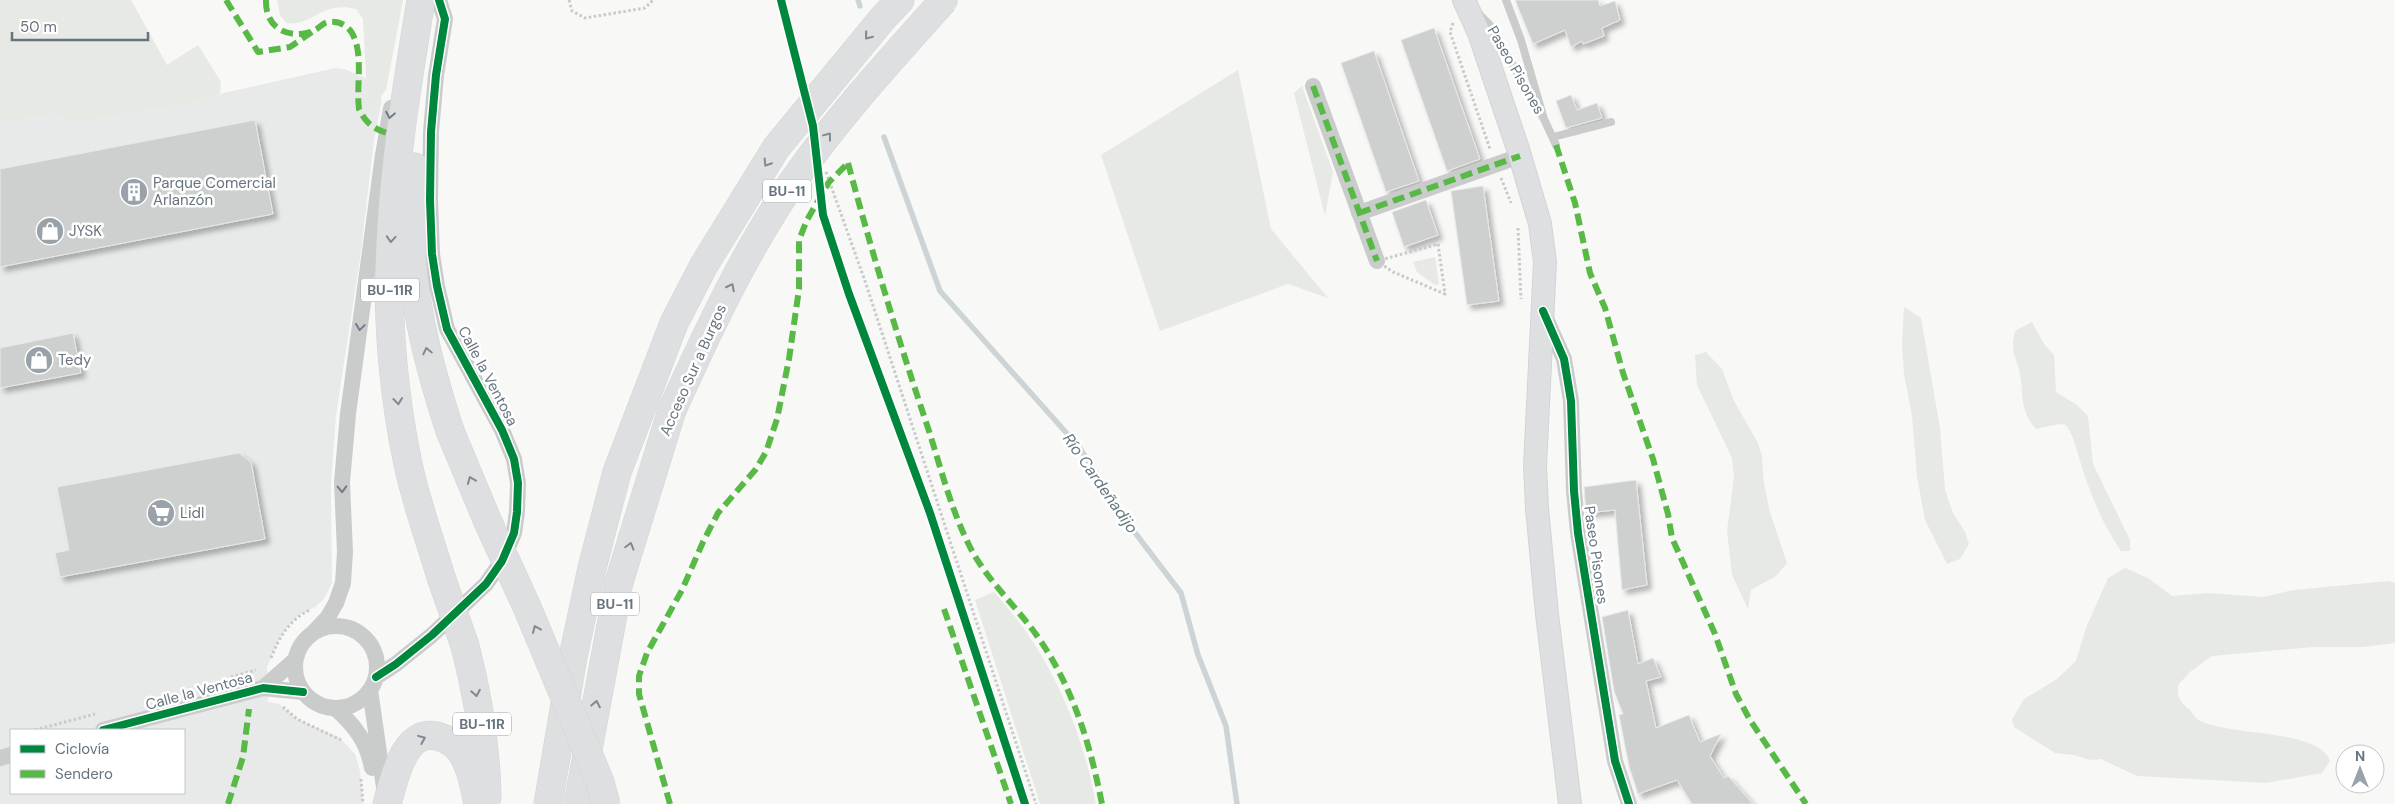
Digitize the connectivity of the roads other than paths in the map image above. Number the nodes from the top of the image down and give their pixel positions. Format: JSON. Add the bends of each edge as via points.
{"nodes":[{"id":1,"x":419,"y":0,"type":"edge"},
{"id":2,"x":435,"y":0,"type":"edge"},
{"id":3,"x":439,"y":0,"type":"edge"},
{"id":4,"x":900,"y":0,"type":"edge"},
{"id":5,"x":944,"y":0,"type":"edge"},
{"id":6,"x":1465,"y":0,"type":"edge"},
{"id":7,"x":1506,"y":0,"type":"edge"},
{"id":8,"x":1313,"y":86,"type":"dead end"},
{"id":9,"x":1544,"y":120,"type":"junction"},
{"id":10,"x":1611,"y":122,"type":"dead end"},
{"id":11,"x":1520,"y":156,"type":"junction"},
{"id":12,"x":1359,"y":213,"type":"junction"},
{"id":13,"x":1377,"y":261,"type":"road end"},
{"id":14,"x":1543,"y":310,"type":"junction"},
{"id":15,"x":641,"y":398,"type":"junction"},
{"id":16,"x":312,"y":634,"type":"junction"},
{"id":17,"x":296,"y":659,"type":"junction"},
{"id":18,"x":373,"y":683,"type":"junction"},
{"id":19,"x":262,"y":688,"type":"junction"},
{"id":20,"x":304,"y":692,"type":"junction"},
{"id":21,"x":334,"y":708,"type":"junction"},
{"id":22,"x":107,"y":729,"type":"edge"},
{"id":23,"x":378,"y":792,"type":"edge"},
{"id":24,"x":478,"y":804,"type":"edge"},
{"id":25,"x":488,"y":804,"type":"edge"},
{"id":26,"x":530,"y":804,"type":"edge"},
{"id":27,"x":548,"y":804,"type":"edge"},
{"id":28,"x":578,"y":804,"type":"edge"},
{"id":29,"x":606,"y":804,"type":"edge"},
{"id":30,"x":1570,"y":804,"type":"edge"},
{"id":31,"x":1628,"y":804,"type":"edge"}],
"edges":[{"from":1,"to":16,"type":"street","one_way":true,"via":[[408,17],[385,139],[348,414],[342,482],[343,584],[328,616]]},
{"from":1,"to":25,"type":"highway","number":"BU-11R","one_way":true,"bridge":true,"via":[[397,162],[390,257],[398,406],[408,465],[475,687],[487,756]]},
{"from":29,"to":2,"type":"highway","number":"BU-11R","one_way":true,"bridge":true,"via":[[600,782],[531,617],[450,431],[426,350],[412,259],[413,198],[425,56]]},
{"from":3,"to":18,"type":"street","name":"Calle la Ventosa","via":[[445,19],[431,132],[430,200],[436,286],[447,329],[502,430],[514,459],[518,483],[517,512],[514,533],[502,561],[486,584],[432,635]]},
{"from":4,"to":15,"type":"highway","name":"Acceso Sur a Burgos","number":"BU-11","one_way":true,"via":[[776,148],[704,265]]},
{"from":28,"to":5,"type":"highway","name":"Acceso Sur a Burgos","number":"BU-11","one_way":true,"bridge":true,"via":[[619,582],[672,410],[701,345],[752,246],[794,180],[860,92]]},
{"from":6,"to":9,"type":"lane","name":"Paseo Pisones","via":[[1490,24]]},
{"from":6,"to":11,"type":"main road","name":"Paseo Pisones"},
{"from":7,"to":9,"type":"lane","name":"Paseo Pisones"},
{"from":8,"to":12,"type":"street"},
{"from":9,"to":10,"type":"lane","via":[[1555,141]]},
{"from":11,"to":12,"type":"street"},
{"from":11,"to":14,"type":"main road","name":"Paseo Pisones","via":[[1540,224],[1545,262]]},
{"from":12,"to":13,"type":"street"},
{"from":14,"to":30,"type":"main road","name":"Paseo Pisones","via":[[1537,508]]},
{"from":14,"to":31,"type":"street","name":"Paseo Pisones","via":[[1564,359],[1567,376],[1578,533],[1615,761]]},
{"from":15,"to":26,"type":"highway","via":[[598,486],[581,544],[566,607]]},
{"from":15,"to":27,"type":"highway","name":"Acceso Sur a Burgos","number":"BU-11","via":[[617,472],[592,568]]},
{"from":16,"to":17,"type":"street"},
{"from":16,"to":18,"type":"street","via":[[339,626],[364,638],[373,649],[376,663]]},
{"from":17,"to":19,"type":"street","name":"Calle la Ventosa"},
{"from":17,"to":20,"type":"street","via":[[296,676]]},
{"from":18,"to":21,"type":"street","via":[[360,700]]},
{"from":18,"to":23,"type":"street"},
{"from":19,"to":20,"type":"street","name":"Calle la Ventosa"},
{"from":19,"to":22,"type":"street","name":"Calle la Ventosa"},
{"from":20,"to":21,"type":"street","via":[[323,706]]},
{"from":21,"to":23,"type":"street","via":[[364,740]]},
{"from":23,"to":24,"type":"highway","one_way":true,"via":[[409,747],[420,738],[434,735],[448,739],[467,762]]}]}
